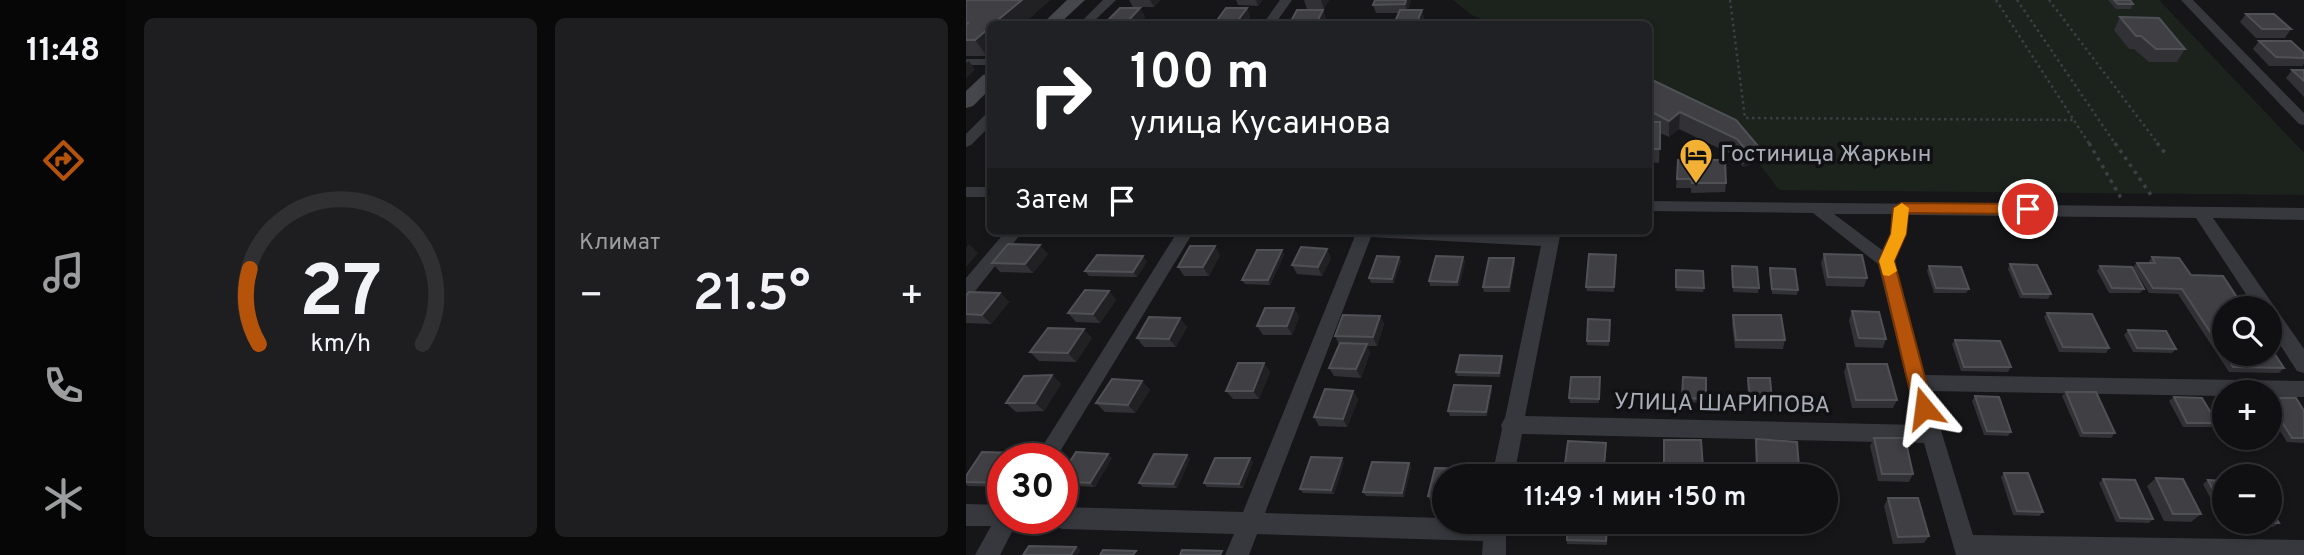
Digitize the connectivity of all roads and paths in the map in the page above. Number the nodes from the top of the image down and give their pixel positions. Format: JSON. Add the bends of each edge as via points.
{"nodes":[{"id":1,"x":1077,"y":0,"type":"edge"},
{"id":2,"x":1110,"y":0,"type":"edge"},
{"id":3,"x":1286,"y":0,"type":"edge"},
{"id":4,"x":1730,"y":0,"type":"edge"},
{"id":5,"x":1996,"y":0,"type":"edge"},
{"id":6,"x":2017,"y":0,"type":"edge"},
{"id":7,"x":2049,"y":0,"type":"edge"},
{"id":8,"x":2187,"y":0,"type":"edge"},
{"id":9,"x":1053,"y":21,"type":"edge"},
{"id":10,"x":1088,"y":21,"type":"edge"},
{"id":11,"x":1271,"y":21,"type":"edge"},
{"id":12,"x":966,"y":62,"type":"edge"},
{"id":13,"x":987,"y":62,"type":"edge"},
{"id":14,"x":980,"y":84,"type":"edge"},
{"id":15,"x":966,"y":102,"type":"edge"},
{"id":16,"x":2077,"y":120,"type":"junction"},
{"id":17,"x":987,"y":121,"type":"edge"},
{"id":18,"x":2304,"y":121,"type":"edge"},
{"id":19,"x":966,"y":142,"type":"edge"},
{"id":20,"x":2166,"y":154,"type":"dead end"},
{"id":21,"x":966,"y":192,"type":"edge"},
{"id":22,"x":987,"y":192,"type":"edge"},
{"id":23,"x":1652,"y":206,"type":"edge"},
{"id":24,"x":1816,"y":207,"type":"junction"},
{"id":25,"x":1901,"y":208,"type":"junction"},
{"id":26,"x":2130,"y":211,"type":"junction"},
{"id":27,"x":2162,"y":211,"type":"junction"},
{"id":28,"x":2200,"y":212,"type":"junction"},
{"id":29,"x":2304,"y":214,"type":"edge"},
{"id":30,"x":1012,"y":235,"type":"edge"},
{"id":31,"x":1183,"y":235,"type":"edge"},
{"id":32,"x":1364,"y":235,"type":"edge"},
{"id":33,"x":1515,"y":235,"type":"edge"},
{"id":34,"x":1552,"y":236,"type":"edge"},
{"id":35,"x":1886,"y":261,"type":"junction"},
{"id":36,"x":966,"y":290,"type":"edge"},
{"id":37,"x":2257,"y":296,"type":"edge"},
{"id":38,"x":2282,"y":332,"type":"edge"},
{"id":39,"x":2304,"y":365,"type":"edge"},
{"id":40,"x":1916,"y":383,"type":"junction"},
{"id":41,"x":2304,"y":389,"type":"edge"},
{"id":42,"x":1511,"y":425,"type":"junction"},
{"id":43,"x":1931,"y":433,"type":"junction"},
{"id":44,"x":1054,"y":443,"type":"edge"},
{"id":45,"x":1505,"y":464,"type":"edge"},
{"id":46,"x":966,"y":515,"type":"edge"},
{"id":47,"x":987,"y":516,"type":"edge"},
{"id":48,"x":1078,"y":518,"type":"edge"},
{"id":49,"x":1249,"y":523,"type":"junction"},
{"id":50,"x":1432,"y":525,"type":"edge"},
{"id":51,"x":998,"y":534,"type":"edge"},
{"id":52,"x":1494,"y":534,"type":"edge"},
{"id":53,"x":1966,"y":550,"type":"edge"},
{"id":54,"x":2304,"y":552,"type":"edge"},
{"id":55,"x":986,"y":555,"type":"edge"},
{"id":56,"x":1237,"y":555,"type":"edge"},
{"id":57,"x":1494,"y":555,"type":"edge"}],
"edges":[{"from":1,"to":9,"type":"main road"},
{"from":2,"to":10,"type":"street"},
{"from":3,"to":11,"type":"street"},
{"from":4,"to":16,"type":"path","via":[[1745,118]]},
{"from":5,"to":16,"type":"path"},
{"from":6,"to":27,"type":"path"},
{"from":7,"to":20,"type":"path"},
{"from":8,"to":18,"type":"street"},
{"from":12,"to":13,"type":"lane"},
{"from":14,"to":15,"type":"main road"},
{"from":16,"to":26,"type":"path"},
{"from":17,"to":19,"type":"street"},
{"from":21,"to":22,"type":"street"},
{"from":23,"to":24,"type":"street"},
{"from":24,"to":25,"type":"street"},
{"from":24,"to":35,"type":"street"},
{"from":25,"to":26,"type":"street"},
{"from":25,"to":35,"type":"street","via":[[1898,234]]},
{"from":26,"to":27,"type":"street"},
{"from":27,"to":28,"type":"street"},
{"from":28,"to":29,"type":"street"},
{"from":28,"to":37,"type":"street"},
{"from":30,"to":36,"type":"street"},
{"from":31,"to":44,"type":"street"},
{"from":32,"to":49,"type":"street"},
{"from":33,"to":34,"type":"street"},
{"from":34,"to":42,"type":"street"},
{"from":35,"to":40,"type":"street"},
{"from":38,"to":39,"type":"street"},
{"from":40,"to":41,"type":"street"},
{"from":40,"to":43,"type":"street"},
{"from":42,"to":43,"type":"street","name":"УЛИЦА ШАРИПОВА"},
{"from":42,"to":45,"type":"street"},
{"from":43,"to":53,"type":"street"},
{"from":46,"to":47,"type":"street"},
{"from":48,"to":49,"type":"street"},
{"from":49,"to":50,"type":"street"},
{"from":49,"to":56,"type":"street"},
{"from":51,"to":55,"type":"street"},
{"from":52,"to":57,"type":"street"},
{"from":53,"to":54,"type":"street"}]}
